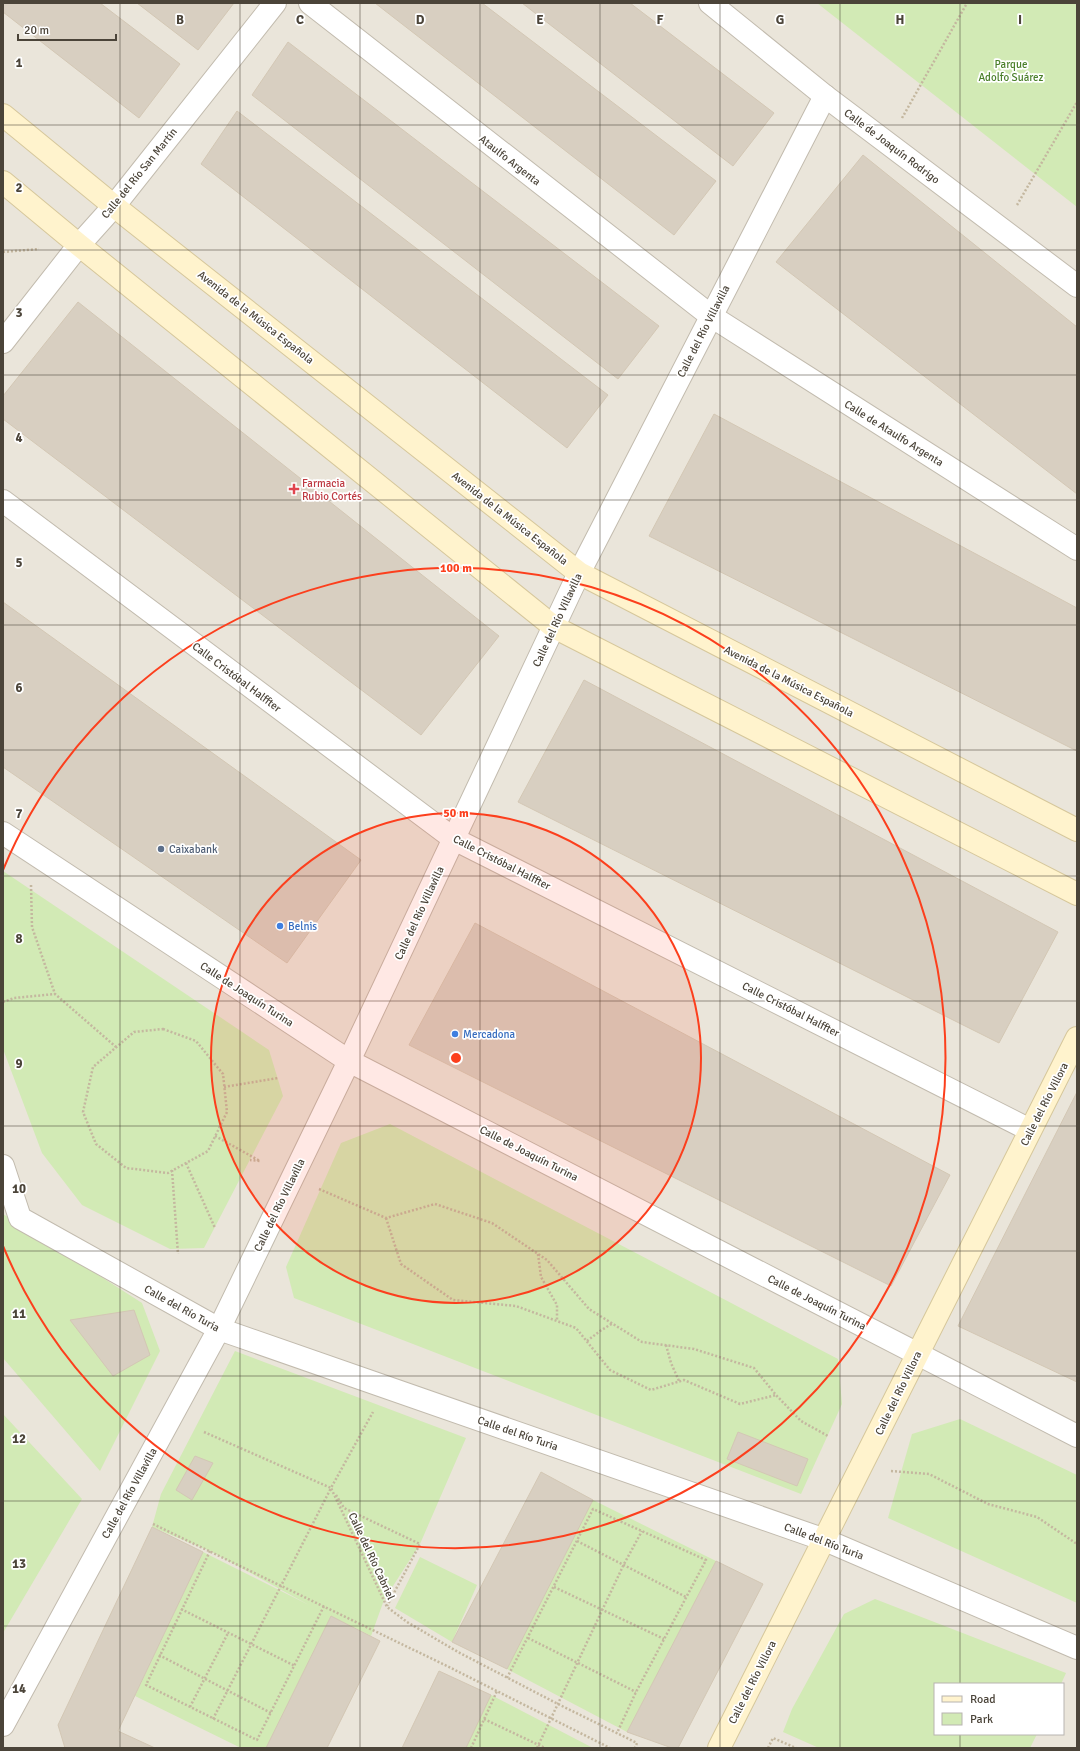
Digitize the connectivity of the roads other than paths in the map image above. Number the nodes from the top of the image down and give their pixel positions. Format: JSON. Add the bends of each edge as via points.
{"nodes":[{"id":1,"x":274,"y":3,"type":"edge"},
{"id":2,"x":310,"y":3,"type":"edge"},
{"id":3,"x":710,"y":3,"type":"edge"},
{"id":4,"x":825,"y":96,"type":"junction"},
{"id":5,"x":3,"y":115,"type":"edge"},
{"id":6,"x":3,"y":182,"type":"edge"},
{"id":7,"x":114,"y":206,"type":"junction"},
{"id":8,"x":79,"y":245,"type":"junction"},
{"id":9,"x":1077,"y":286,"type":"edge"},
{"id":10,"x":711,"y":316,"type":"junction"},
{"id":11,"x":3,"y":342,"type":"edge"},
{"id":12,"x":3,"y":501,"type":"edge"},
{"id":13,"x":1077,"y":549,"type":"edge"},
{"id":14,"x":579,"y":573,"type":"junction"},
{"id":15,"x":554,"y":627,"type":"junction"},
{"id":16,"x":1077,"y":830,"type":"edge"},
{"id":17,"x":3,"y":833,"type":"edge"},
{"id":18,"x":454,"y":839,"type":"junction"},
{"id":19,"x":1077,"y":894,"type":"edge"},
{"id":20,"x":1077,"y":1038,"type":"edge"},
{"id":21,"x":349,"y":1061,"type":"junction"},
{"id":22,"x":1030,"y":1130,"type":"junction"},
{"id":23,"x":3,"y":1166,"type":"edge"},
{"id":24,"x":219,"y":1329,"type":"junction"},
{"id":25,"x":917,"y":1353,"type":"junction"},
{"id":26,"x":1077,"y":1436,"type":"edge"},
{"id":27,"x":825,"y":1540,"type":"junction"},
{"id":28,"x":1077,"y":1648,"type":"edge"},
{"id":29,"x":3,"y":1725,"type":"edge"},
{"id":30,"x":719,"y":1748,"type":"edge"}],
"edges":[{"from":1,"to":7,"type":"street","name":"Calle del Río San Martín"},
{"from":2,"to":10,"type":"street","name":"Ataulfo Argenta"},
{"from":3,"to":4,"type":"street","name":"Calle de Joaquín Rodrigo"},
{"from":4,"to":9,"type":"street","name":"Calle de Joaquín Rodrigo"},
{"from":4,"to":10,"type":"street","name":"Calle del Río Villavilla"},
{"from":5,"to":7,"type":"street","name":"Avenida de la Música Española"},
{"from":6,"to":8,"type":"street"},
{"from":7,"to":8,"type":"street","name":"Calle del Río San Martín"},
{"from":7,"to":14,"type":"street","name":"Avenida de la Música Española"},
{"from":8,"to":11,"type":"street","name":"Calle del Río San Martín"},
{"from":8,"to":15,"type":"street"},
{"from":10,"to":13,"type":"street","name":"Calle de Ataulfo Argenta"},
{"from":10,"to":14,"type":"street","name":"Calle del Río Villavilla"},
{"from":12,"to":18,"type":"street","name":"Calle Cristóbal Halffter"},
{"from":14,"to":15,"type":"street","name":"Calle del Río Villavilla"},
{"from":14,"to":16,"type":"street","name":"Avenida de la Música Española"},
{"from":15,"to":18,"type":"street","name":"Calle del Río Villavilla"},
{"from":15,"to":19,"type":"street"},
{"from":17,"to":21,"type":"street","name":"Calle de Joaquín Turina"},
{"from":18,"to":21,"type":"street","name":"Calle del Río Villavilla"},
{"from":18,"to":22,"type":"street","name":"Calle Cristóbal Halffter"},
{"from":20,"to":22,"type":"street","name":"Calle del Río Villora"},
{"from":21,"to":24,"type":"street","name":"Calle del Río Villavilla"},
{"from":21,"to":25,"type":"street","name":"Calle de Joaquín Turina"},
{"from":22,"to":25,"type":"street","name":"Calle del Río Villora"},
{"from":23,"to":24,"type":"street","name":"Calle del Río Turia","via":[[20,1218]]},
{"from":24,"to":27,"type":"street","name":"Calle del Río Turia"},
{"from":24,"to":29,"type":"street","name":"Calle del Río Villavilla"},
{"from":25,"to":26,"type":"street","name":"Calle de Joaquín Turina"},
{"from":25,"to":27,"type":"street","name":"Calle del Río Villora"},
{"from":27,"to":28,"type":"street","name":"Calle del Río Turia"},
{"from":27,"to":30,"type":"street","name":"Calle del Río Villora"}]}
